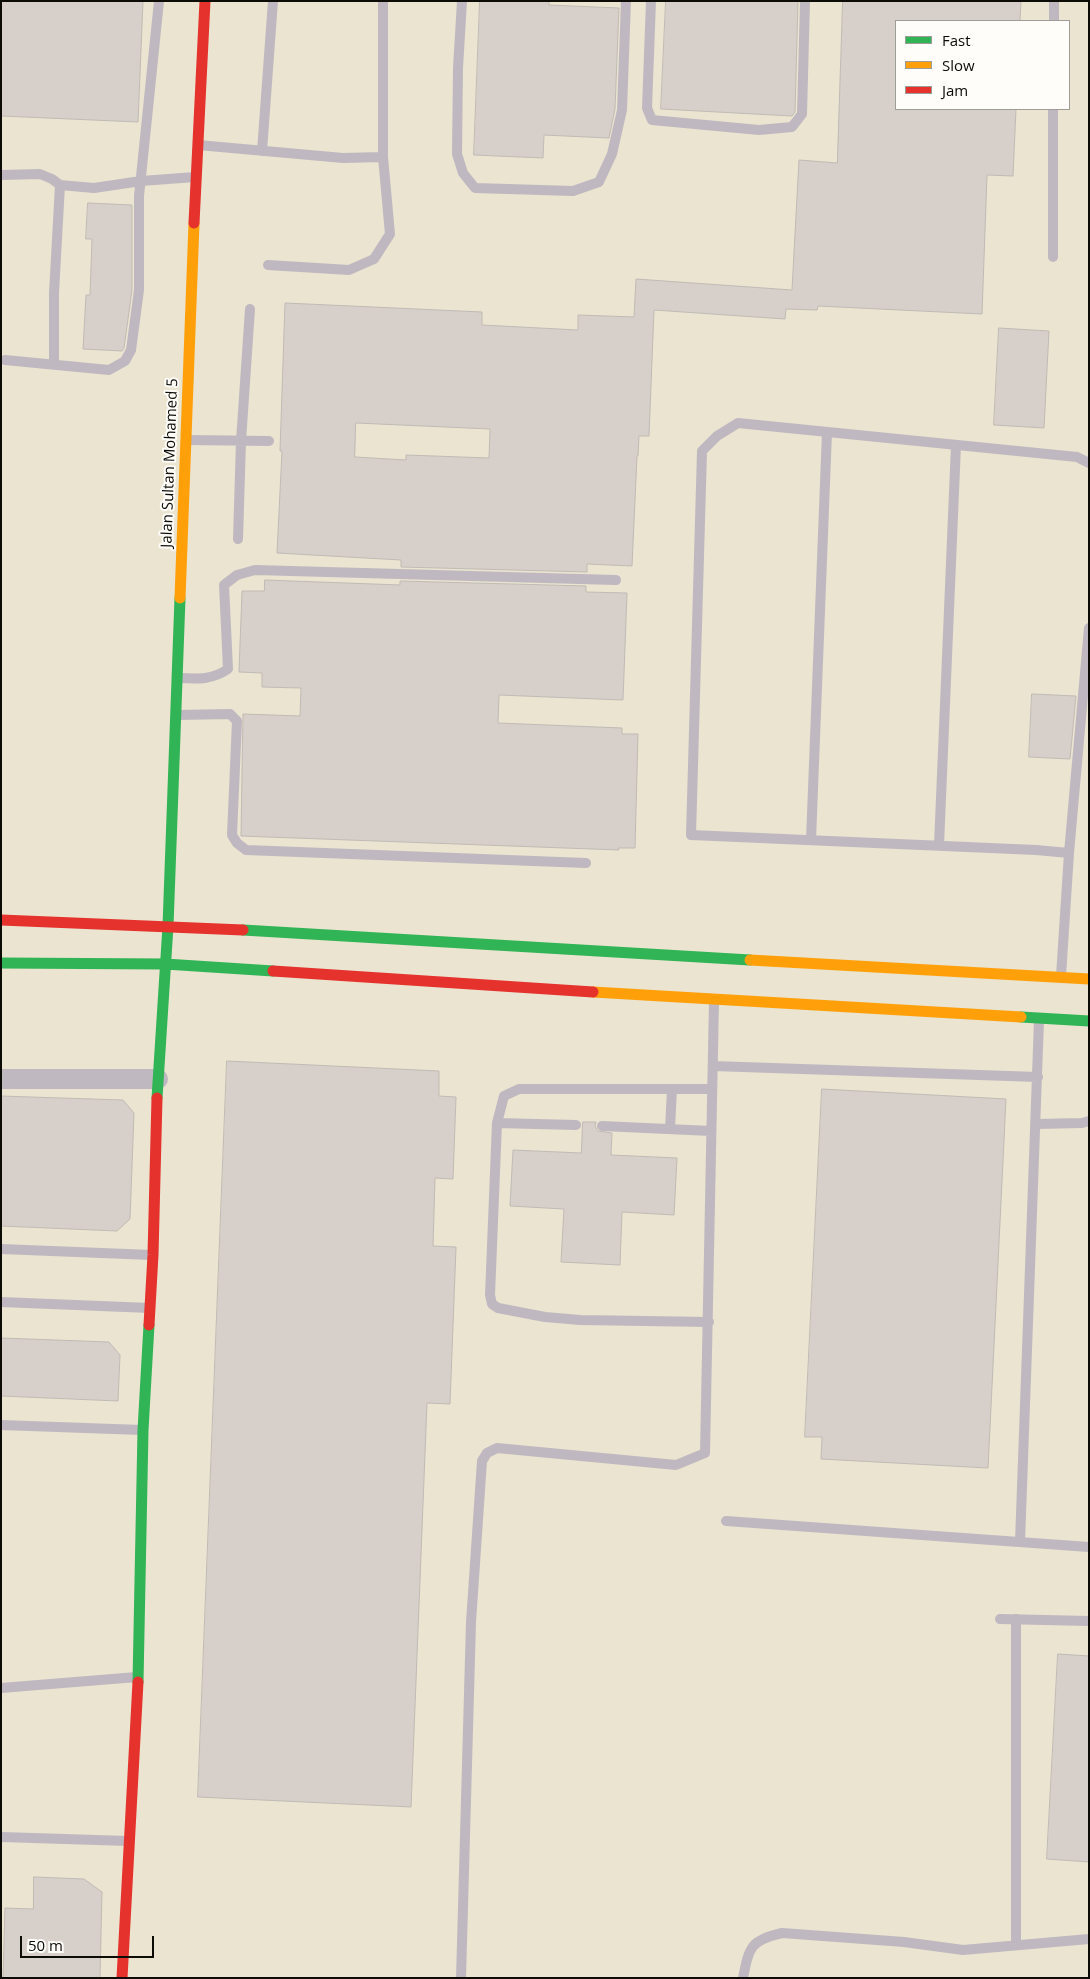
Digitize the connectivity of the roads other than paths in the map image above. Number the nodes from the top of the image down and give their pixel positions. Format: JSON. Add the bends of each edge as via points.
{"nodes":[{"id":1,"x":160,"y":1,"type":"edge"},
{"id":2,"x":205,"y":1,"type":"edge"},
{"id":3,"x":273,"y":1,"type":"edge"},
{"id":4,"x":383,"y":1,"type":"edge"},
{"id":5,"x":462,"y":1,"type":"edge"},
{"id":6,"x":626,"y":1,"type":"edge"},
{"id":7,"x":651,"y":1,"type":"edge"},
{"id":8,"x":804,"y":1,"type":"edge"},
{"id":9,"x":1054,"y":1,"type":"edge"},
{"id":10,"x":1054,"y":20,"type":"edge"},
{"id":11,"x":1053,"y":110,"type":"edge"},
{"id":12,"x":197,"y":144,"type":"junction"},
{"id":13,"x":262,"y":151,"type":"junction"},
{"id":14,"x":384,"y":157,"type":"junction"},
{"id":15,"x":1,"y":176,"type":"edge"},
{"id":16,"x":196,"y":176,"type":"junction"},
{"id":17,"x":142,"y":181,"type":"junction"},
{"id":18,"x":60,"y":185,"type":"junction"},
{"id":19,"x":1053,"y":257,"type":"dead end"},
{"id":20,"x":268,"y":265,"type":"dead end"},
{"id":21,"x":250,"y":309,"type":"dead end"},
{"id":22,"x":5,"y":360,"type":"dead end"},
{"id":23,"x":54,"y":364,"type":"junction"},
{"id":24,"x":827,"y":432,"type":"junction"},
{"id":25,"x":186,"y":440,"type":"junction"},
{"id":26,"x":241,"y":441,"type":"junction"},
{"id":27,"x":269,"y":441,"type":"dead end"},
{"id":28,"x":956,"y":445,"type":"junction"},
{"id":29,"x":1089,"y":463,"type":"edge"},
{"id":30,"x":238,"y":539,"type":"dead end"},
{"id":31,"x":616,"y":580,"type":"dead end"},
{"id":32,"x":1089,"y":628,"type":"edge"},
{"id":33,"x":176,"y":678,"type":"junction"},
{"id":34,"x":176,"y":715,"type":"junction"},
{"id":35,"x":811,"y":840,"type":"junction"},
{"id":36,"x":939,"y":846,"type":"junction"},
{"id":37,"x":1069,"y":853,"type":"junction"},
{"id":38,"x":586,"y":863,"type":"dead end"},
{"id":39,"x":1,"y":920,"type":"edge"},
{"id":40,"x":168,"y":926,"type":"junction"},
{"id":41,"x":1,"y":963,"type":"edge"},
{"id":42,"x":165,"y":964,"type":"junction"},
{"id":43,"x":1061,"y":977,"type":"junction"},
{"id":44,"x":1089,"y":979,"type":"edge"},
{"id":45,"x":714,"y":1000,"type":"junction"},
{"id":46,"x":1039,"y":1018,"type":"junction"},
{"id":47,"x":1089,"y":1021,"type":"edge"},
{"id":48,"x":712,"y":1066,"type":"junction"},
{"id":49,"x":1038,"y":1076,"type":"junction"},
{"id":50,"x":1,"y":1079,"type":"edge"},
{"id":51,"x":158,"y":1079,"type":"junction"},
{"id":52,"x":672,"y":1089,"type":"junction"},
{"id":53,"x":712,"y":1089,"type":"junction"},
{"id":54,"x":1089,"y":1121,"type":"edge"},
{"id":55,"x":497,"y":1123,"type":"junction"},
{"id":56,"x":1037,"y":1124,"type":"junction"},
{"id":57,"x":576,"y":1125,"type":"dead end"},
{"id":58,"x":602,"y":1126,"type":"dead end"},
{"id":59,"x":670,"y":1129,"type":"junction"},
{"id":60,"x":711,"y":1131,"type":"junction"},
{"id":61,"x":1,"y":1249,"type":"edge"},
{"id":62,"x":153,"y":1255,"type":"junction"},
{"id":63,"x":1,"y":1302,"type":"edge"},
{"id":64,"x":150,"y":1308,"type":"junction"},
{"id":65,"x":709,"y":1322,"type":"junction"},
{"id":66,"x":1,"y":1425,"type":"edge"},
{"id":67,"x":143,"y":1430,"type":"junction"},
{"id":68,"x":726,"y":1521,"type":"dead end"},
{"id":69,"x":1020,"y":1542,"type":"junction"},
{"id":70,"x":1089,"y":1547,"type":"edge"},
{"id":71,"x":1000,"y":1619,"type":"dead end"},
{"id":72,"x":1016,"y":1619,"type":"junction"},
{"id":73,"x":1089,"y":1622,"type":"edge"},
{"id":74,"x":138,"y":1676,"type":"junction"},
{"id":75,"x":1,"y":1688,"type":"edge"},
{"id":76,"x":1,"y":1837,"type":"edge"},
{"id":77,"x":130,"y":1841,"type":"junction"},
{"id":78,"x":1089,"y":1939,"type":"edge"},
{"id":79,"x":1016,"y":1945,"type":"junction"},
{"id":80,"x":122,"y":1978,"type":"edge"},
{"id":81,"x":461,"y":1978,"type":"edge"},
{"id":82,"x":743,"y":1978,"type":"edge"}],
"edges":[{"from":1,"to":17,"type":"lane"},
{"from":2,"to":12,"type":"street","name":"Jalan Sultan Mohamed 5"},
{"from":3,"to":13,"type":"lane"},
{"from":4,"to":14,"type":"lane"},
{"from":5,"to":6,"type":"lane","via":[[457,154],[463,173],[475,188],[573,191],[599,182],[612,154],[622,110]]},
{"from":7,"to":8,"type":"lane","via":[[646,108],[652,120],[759,130],[792,127],[802,114]]},
{"from":9,"to":10,"type":"lane"},
{"from":11,"to":19,"type":"lane"},
{"from":12,"to":13,"type":"lane"},
{"from":12,"to":16,"type":"street","name":"Jalan Sultan Mohamed 5"},
{"from":13,"to":14,"type":"lane","via":[[343,158]]},
{"from":14,"to":20,"type":"lane","via":[[390,234],[374,259],[349,270]]},
{"from":15,"to":18,"type":"lane","via":[[40,174]]},
{"from":16,"to":17,"type":"lane"},
{"from":16,"to":25,"type":"street","name":"Jalan Sultan Mohamed 5"},
{"from":17,"to":18,"type":"lane","via":[[94,188]]},
{"from":17,"to":23,"type":"lane","via":[[139,196],[139,290],[129,356],[108,370]]},
{"from":18,"to":23,"type":"lane"},
{"from":21,"to":26,"type":"lane"},
{"from":22,"to":23,"type":"lane"},
{"from":24,"to":28,"type":"lane"},
{"from":24,"to":35,"type":"lane"},
{"from":24,"to":35,"type":"lane","via":[[738,423],[717,436],[702,451],[691,834]]},
{"from":25,"to":26,"type":"lane"},
{"from":25,"to":33,"type":"street","name":"Jalan Sultan Mohamed 5"},
{"from":26,"to":27,"type":"lane"},
{"from":26,"to":30,"type":"lane"},
{"from":28,"to":29,"type":"lane","via":[[1077,457]]},
{"from":28,"to":36,"type":"lane"},
{"from":31,"to":33,"type":"lane","via":[[255,570],[237,575],[224,585],[228,669],[219,676],[205,679]]},
{"from":32,"to":37,"type":"lane"},
{"from":33,"to":34,"type":"street","name":"Jalan Sultan Mohamed 5"},
{"from":34,"to":38,"type":"lane","via":[[230,714],[237,721],[232,835],[246,850]]},
{"from":34,"to":40,"type":"street","name":"Jalan Sultan Mohamed 5"},
{"from":35,"to":36,"type":"lane"},
{"from":36,"to":37,"type":"lane"},
{"from":37,"to":43,"type":"lane"},
{"from":39,"to":40,"type":"street"},
{"from":40,"to":42,"type":"street","name":"Jalan Sultan Mohamed 5"},
{"from":40,"to":43,"type":"street"},
{"from":41,"to":42,"type":"street"},
{"from":42,"to":45,"type":"street"},
{"from":42,"to":51,"type":"street","name":"Jalan Sultan Mohamed 5"},
{"from":43,"to":44,"type":"street"},
{"from":45,"to":46,"type":"street"},
{"from":45,"to":48,"type":"lane"},
{"from":46,"to":47,"type":"street"},
{"from":46,"to":49,"type":"lane"},
{"from":48,"to":49,"type":"lane"},
{"from":48,"to":53,"type":"lane"},
{"from":49,"to":56,"type":"lane"},
{"from":50,"to":51,"type":"street"},
{"from":51,"to":62,"type":"street","name":"Jalan Sultan Mohamed 5"},
{"from":52,"to":53,"type":"lane"},
{"from":52,"to":55,"type":"lane","via":[[519,1089],[502,1099]]},
{"from":52,"to":59,"type":"lane"},
{"from":53,"to":60,"type":"lane"},
{"from":54,"to":56,"type":"lane"},
{"from":55,"to":57,"type":"lane"},
{"from":55,"to":65,"type":"lane","via":[[490,1296],[494,1306],[580,1320]]},
{"from":56,"to":69,"type":"lane"},
{"from":58,"to":59,"type":"lane"},
{"from":59,"to":60,"type":"lane"},
{"from":60,"to":65,"type":"lane"},
{"from":61,"to":62,"type":"lane"},
{"from":62,"to":64,"type":"street","name":"Jalan Sultan Mohamed 5"},
{"from":63,"to":64,"type":"lane"},
{"from":64,"to":67,"type":"street","name":"Jalan Sultan Mohamed 5"},
{"from":65,"to":81,"type":"lane","via":[[705,1454],[676,1466],[497,1448],[487,1453],[482,1461],[471,1622]]},
{"from":66,"to":67,"type":"lane"},
{"from":67,"to":74,"type":"street","name":"Jalan Sultan Mohamed 5"},
{"from":68,"to":69,"type":"lane"},
{"from":69,"to":70,"type":"lane"},
{"from":71,"to":72,"type":"lane"},
{"from":72,"to":73,"type":"lane"},
{"from":72,"to":79,"type":"lane"},
{"from":74,"to":75,"type":"lane"},
{"from":74,"to":77,"type":"street","name":"Jalan Sultan Mohamed 5"},
{"from":76,"to":77,"type":"lane"},
{"from":77,"to":80,"type":"street","name":"Jalan Sultan Mohamed 5"},
{"from":78,"to":79,"type":"lane"},
{"from":79,"to":82,"type":"lane","via":[[963,1950],[782,1933],[754,1944],[748,1952]]}]}
